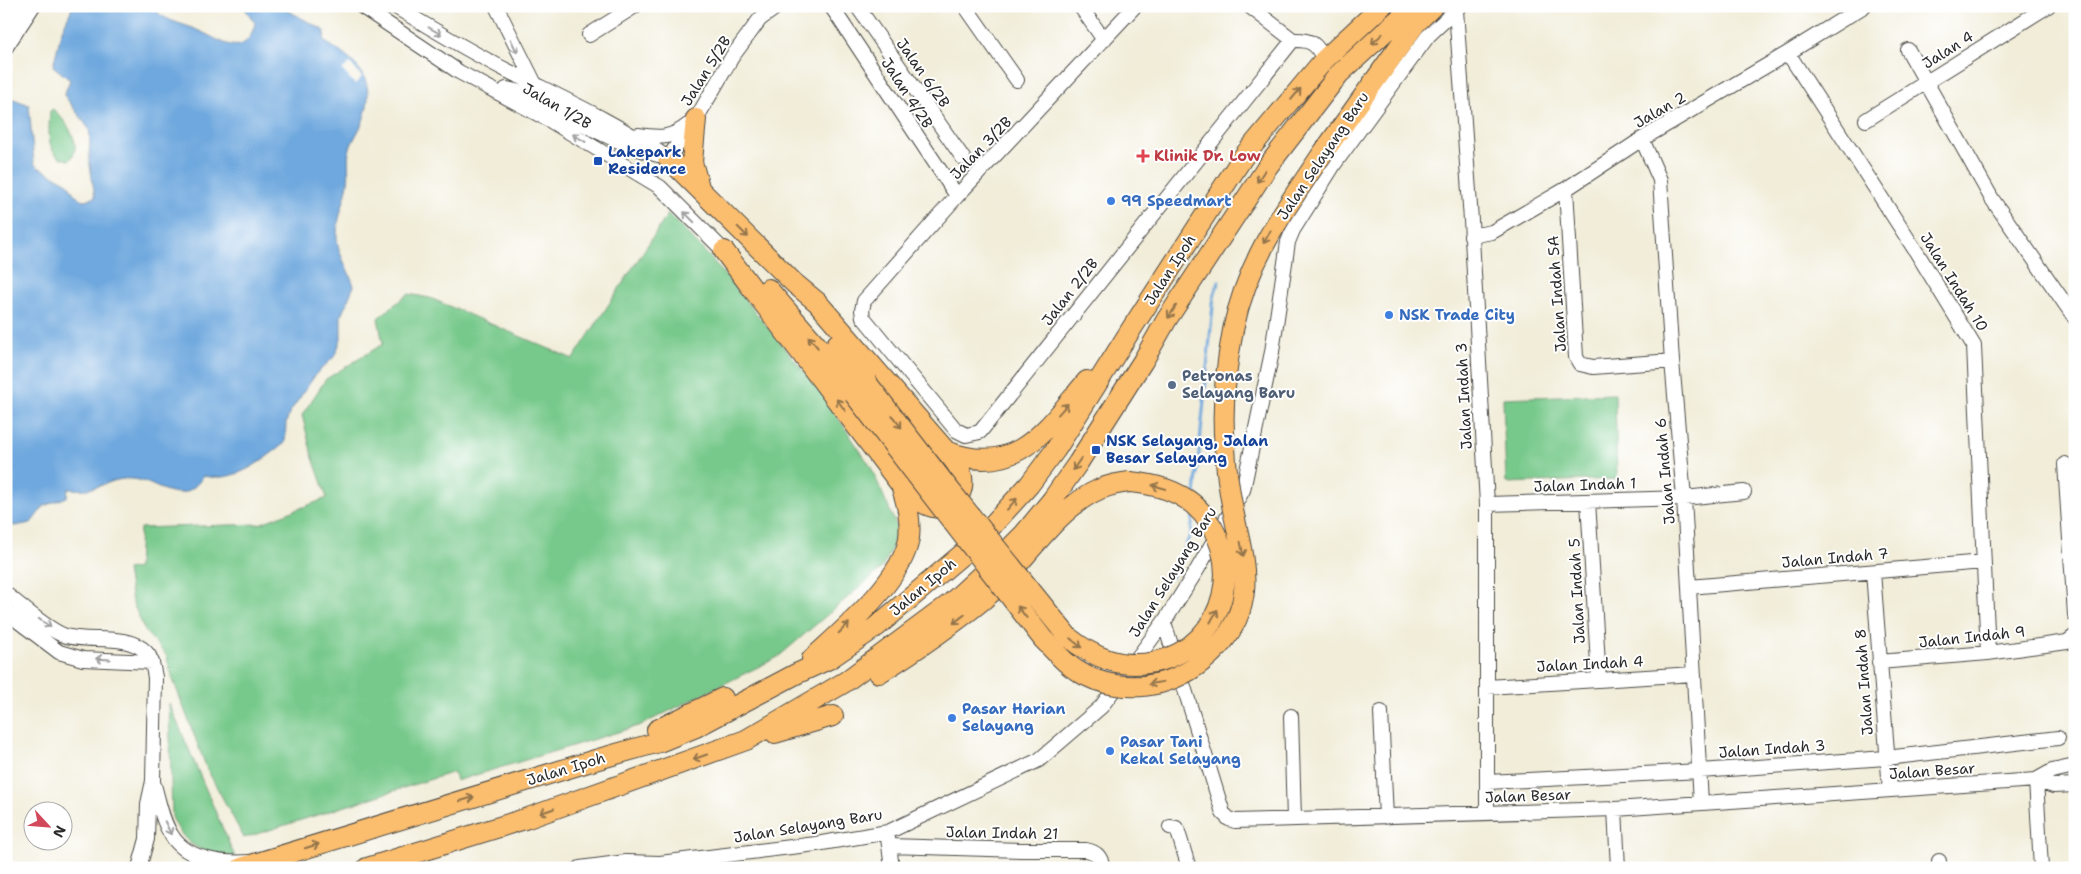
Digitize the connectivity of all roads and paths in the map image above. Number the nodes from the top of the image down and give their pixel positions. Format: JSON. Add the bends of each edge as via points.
{"nodes":[{"id":1,"x":17,"y":6,"type":"edge"},
{"id":2,"x":33,"y":6,"type":"edge"},
{"id":3,"x":361,"y":6,"type":"edge"},
{"id":4,"x":394,"y":6,"type":"edge"},
{"id":5,"x":496,"y":6,"type":"edge"},
{"id":6,"x":635,"y":6,"type":"edge"},
{"id":7,"x":778,"y":6,"type":"edge"},
{"id":8,"x":831,"y":6,"type":"edge"},
{"id":9,"x":857,"y":6,"type":"edge"},
{"id":10,"x":965,"y":6,"type":"edge"},
{"id":11,"x":1080,"y":6,"type":"edge"},
{"id":12,"x":1135,"y":6,"type":"edge"},
{"id":13,"x":1249,"y":6,"type":"edge"},
{"id":14,"x":1382,"y":6,"type":"edge"},
{"id":15,"x":1413,"y":6,"type":"edge"},
{"id":16,"x":1433,"y":6,"type":"edge"},
{"id":17,"x":1864,"y":6,"type":"edge"},
{"id":18,"x":2048,"y":6,"type":"edge"},
{"id":19,"x":1458,"y":8,"type":"edge"},
{"id":20,"x":6,"y":23,"type":"edge"},
{"id":21,"x":589,"y":35,"type":"dead end"},
{"id":22,"x":1104,"y":40,"type":"junction"},
{"id":23,"x":1293,"y":40,"type":"junction"},
{"id":24,"x":6,"y":47,"type":"edge"},
{"id":25,"x":1908,"y":50,"type":"dead end"},
{"id":26,"x":1788,"y":53,"type":"junction"},
{"id":27,"x":1324,"y":60,"type":"junction"},
{"id":28,"x":1017,"y":80,"type":"dead end"},
{"id":29,"x":1927,"y":83,"type":"junction"},
{"id":30,"x":535,"y":84,"type":"junction"},
{"id":31,"x":489,"y":87,"type":"junction"},
{"id":32,"x":696,"y":118,"type":"junction"},
{"id":33,"x":1866,"y":120,"type":"dead end"},
{"id":34,"x":631,"y":134,"type":"junction"},
{"id":35,"x":1642,"y":139,"type":"junction"},
{"id":36,"x":668,"y":158,"type":"junction"},
{"id":37,"x":962,"y":158,"type":"dead end"},
{"id":38,"x":699,"y":187,"type":"junction"},
{"id":39,"x":1566,"y":189,"type":"junction"},
{"id":40,"x":957,"y":196,"type":"junction"},
{"id":41,"x":1471,"y":236,"type":"junction"},
{"id":42,"x":724,"y":251,"type":"junction"},
{"id":43,"x":794,"y":283,"type":"junction"},
{"id":44,"x":863,"y":317,"type":"joint"},
{"id":45,"x":2075,"y":318,"type":"edge"},
{"id":46,"x":1132,"y":328,"type":"junction"},
{"id":47,"x":1672,"y":361,"type":"junction"},
{"id":48,"x":860,"y":388,"type":"junction"},
{"id":49,"x":946,"y":451,"type":"junction"},
{"id":50,"x":2065,"y":464,"type":"dead end"},
{"id":51,"x":902,"y":485,"type":"junction"},
{"id":52,"x":1744,"y":492,"type":"dead end"},
{"id":53,"x":1684,"y":498,"type":"junction"},
{"id":54,"x":1588,"y":501,"type":"junction"},
{"id":55,"x":1487,"y":504,"type":"junction"},
{"id":56,"x":1983,"y":562,"type":"junction"},
{"id":57,"x":1873,"y":572,"type":"junction"},
{"id":58,"x":1689,"y":587,"type":"junction"},
{"id":59,"x":6,"y":594,"type":"edge"},
{"id":60,"x":6,"y":612,"type":"edge"},
{"id":61,"x":2075,"y":615,"type":"edge"},
{"id":62,"x":1164,"y":622,"type":"junction"},
{"id":63,"x":2071,"y":639,"type":"edge"},
{"id":64,"x":1988,"y":653,"type":"junction"},
{"id":65,"x":152,"y":662,"type":"junction"},
{"id":66,"x":1879,"y":662,"type":"junction"},
{"id":67,"x":796,"y":674,"type":"junction"},
{"id":68,"x":1694,"y":674,"type":"junction"},
{"id":69,"x":1599,"y":680,"type":"junction"},
{"id":70,"x":749,"y":684,"type":"dead end"},
{"id":71,"x":1487,"y":687,"type":"junction"},
{"id":72,"x":1381,"y":712,"type":"dead end"},
{"id":73,"x":833,"y":716,"type":"dead end"},
{"id":74,"x":1291,"y":716,"type":"dead end"},
{"id":75,"x":784,"y":719,"type":"junction"},
{"id":76,"x":2058,"y":738,"type":"dead end"},
{"id":77,"x":746,"y":740,"type":"junction"},
{"id":78,"x":1886,"y":758,"type":"junction"},
{"id":79,"x":595,"y":760,"type":"junction"},
{"id":80,"x":2075,"y":766,"type":"edge"},
{"id":81,"x":1700,"y":771,"type":"junction"},
{"id":82,"x":2036,"y":780,"type":"junction"},
{"id":83,"x":153,"y":781,"type":"junction"},
{"id":84,"x":1487,"y":782,"type":"junction"},
{"id":85,"x":2075,"y":785,"type":"edge"},
{"id":86,"x":1890,"y":790,"type":"junction"},
{"id":87,"x":1701,"y":803,"type":"junction"},
{"id":88,"x":1615,"y":809,"type":"junction"},
{"id":89,"x":1488,"y":813,"type":"junction"},
{"id":90,"x":1386,"y":816,"type":"junction"},
{"id":91,"x":1294,"y":819,"type":"junction"},
{"id":92,"x":1170,"y":827,"type":"dead end"},
{"id":93,"x":888,"y":832,"type":"junction"},
{"id":94,"x":889,"y":846,"type":"junction"},
{"id":95,"x":265,"y":860,"type":"junction"},
{"id":96,"x":409,"y":861,"type":"edge"},
{"id":97,"x":139,"y":868,"type":"edge"},
{"id":98,"x":241,"y":868,"type":"edge"},
{"id":99,"x":367,"y":868,"type":"edge"},
{"id":100,"x":580,"y":868,"type":"edge"},
{"id":101,"x":892,"y":868,"type":"edge"},
{"id":102,"x":1103,"y":868,"type":"edge"},
{"id":103,"x":1189,"y":868,"type":"edge"},
{"id":104,"x":1618,"y":868,"type":"edge"},
{"id":105,"x":2041,"y":868,"type":"edge"}],
"edges":[{"from":1,"to":20,"type":"street"},
{"from":2,"to":24,"type":"street"},
{"from":3,"to":31,"type":"street","name":"Jalan 1/2B","via":[[459,72]]},
{"from":4,"to":30,"type":"street","name":"Jalan 1/2B","one_way":true},
{"from":5,"to":30,"type":"street","one_way":true},
{"from":6,"to":21,"type":"street"},
{"from":7,"to":32,"type":"street","name":"Jalan 5/2B","via":[[760,19],[732,57]]},
{"from":8,"to":40,"type":"street","name":"Jalan 4/2B"},
{"from":9,"to":37,"type":"street","name":"Jalan 6/2B"},
{"from":10,"to":28,"type":"street"},
{"from":11,"to":22,"type":"street"},
{"from":12,"to":22,"type":"street","name":"Jalan 3/2B"},
{"from":13,"to":23,"type":"street"},
{"from":14,"to":27,"type":"highway","name":"Jalan Ipoh"},
{"from":15,"to":75,"type":"highway","name":"Jalan Ipoh","one_way":true,"via":[[1339,74],[1268,166],[1167,319],[1078,463],[1024,534],[984,574],[914,632],[845,682]]},
{"from":16,"to":48,"type":"highway","one_way":true,"bridge":true,"via":[[1411,30],[1323,153],[1265,240],[1249,276],[1231,348],[1224,416],[1224,446],[1245,571],[1245,595],[1238,617],[1225,640],[1198,666],[1155,684],[1122,686],[1076,670],[1060,657],[1043,639]]},
{"from":17,"to":26,"type":"street","name":"Jalan 2"},
{"from":18,"to":29,"type":"street","name":"Jalan 4"},
{"from":19,"to":41,"type":"street","name":"Jalan Indah 3"},
{"from":19,"to":62,"type":"street","name":"Jalan Selayang Baru","via":[[1428,36],[1335,163],[1290,236],[1272,352],[1243,490]]},
{"from":22,"to":40,"type":"street","name":"Jalan 3/2B"},
{"from":23,"to":27,"type":"street","via":[[1310,42],[1318,48]]},
{"from":23,"to":44,"type":"street","name":"Jalan 2/2B","via":[[980,432],[966,435],[956,430]]},
{"from":25,"to":29,"type":"street"},
{"from":26,"to":35,"type":"street","name":"Jalan 2"},
{"from":26,"to":56,"type":"street","name":"Jalan Indah 10","via":[[1974,346]]},
{"from":46,"to":27,"type":"highway","name":"Jalan Ipoh","one_way":true,"via":[[1243,157]]},
{"from":29,"to":33,"type":"street","name":"Jalan 4"},
{"from":29,"to":45,"type":"street","via":[[1992,200]]},
{"from":30,"to":34,"type":"street","name":"Jalan 1/2B"},
{"from":31,"to":36,"type":"street","via":[[513,90],[630,147]]},
{"from":42,"to":31,"type":"street","name":"Jalan 1/2B","one_way":true,"via":[[660,187]]},
{"from":32,"to":34,"type":"street","via":[[676,135],[655,138]]},
{"from":32,"to":36,"type":"street","name":"Jalan 5/2B"},
{"from":32,"to":38,"type":"highway","via":[[692,162]]},
{"from":34,"to":36,"type":"street","name":"Jalan 1/2B"},
{"from":35,"to":39,"type":"street","name":"Jalan 2"},
{"from":35,"to":47,"type":"street","name":"Jalan Indah 6","via":[[1660,180]]},
{"from":36,"to":38,"type":"highway"},
{"from":38,"to":43,"type":"highway","one_way":true},
{"from":39,"to":41,"type":"street","name":"Jalan 2","via":[[1492,232]]},
{"from":39,"to":47,"type":"street","name":"Jalan Indah 5A","via":[[1576,358],[1580,364],[1593,367]]},
{"from":40,"to":44,"type":"street","name":"Jalan 3/2B","via":[[864,301]]},
{"from":41,"to":55,"type":"street","name":"Jalan Indah 3"},
{"from":48,"to":42,"type":"highway","one_way":true,"via":[[819,348],[765,285]]},
{"from":51,"to":42,"type":"highway","one_way":true},
{"from":43,"to":48,"type":"highway"},
{"from":43,"to":49,"type":"highway","via":[[817,302]]},
{"from":49,"to":46,"type":"highway","one_way":true,"via":[[982,460],[1018,452],[1064,408]]},
{"from":67,"to":46,"type":"highway","name":"Jalan Ipoh","one_way":true,"via":[[829,659],[876,627],[978,541],[1029,485],[1056,449]]},
{"from":47,"to":53,"type":"street","name":"Jalan Indah 6"},
{"from":48,"to":75,"type":"highway","one_way":true,"bridge":true,"via":[[945,484],[1068,637],[1101,658],[1122,664],[1142,664],[1170,658],[1189,648],[1218,609],[1226,580],[1224,553],[1211,526],[1193,504],[1163,488],[1130,482],[1101,488],[1083,498],[1049,530],[986,597],[920,647],[863,682]]},
{"from":49,"to":51,"type":"highway","via":[[962,475],[959,496],[952,505],[934,508],[923,504]]},
{"from":50,"to":61,"type":"street"},
{"from":67,"to":51,"type":"highway","one_way":true,"via":[[892,578],[909,540],[908,504]]},
{"from":52,"to":53,"type":"street","name":"Jalan Indah 1"},
{"from":53,"to":54,"type":"street","name":"Jalan Indah 1"},
{"from":53,"to":58,"type":"street","name":"Jalan Indah 6"},
{"from":54,"to":55,"type":"street","name":"Jalan Indah 1"},
{"from":54,"to":69,"type":"street","name":"Jalan Indah 5"},
{"from":55,"to":71,"type":"street","name":"Jalan Indah 3"},
{"from":56,"to":57,"type":"street","name":"Jalan Indah 7"},
{"from":56,"to":64,"type":"street","name":"Jalan Indah 10"},
{"from":57,"to":58,"type":"street","name":"Jalan Indah 7"},
{"from":57,"to":66,"type":"street","name":"Jalan Indah 8"},
{"from":58,"to":68,"type":"street","name":"Jalan Indah 6"},
{"from":59,"to":65,"type":"street","one_way":true,"via":[[61,634],[133,644],[146,652]]},
{"from":65,"to":60,"type":"street","one_way":true,"via":[[70,656],[59,652]]},
{"from":62,"to":91,"type":"street","name":"Jalan Besar","via":[[1223,813],[1229,819],[1241,821]]},
{"from":62,"to":93,"type":"street","name":"Jalan Selayang Baru","via":[[1101,707],[1039,760]]},
{"from":63,"to":64,"type":"street","name":"Jalan Indah 9"},
{"from":64,"to":66,"type":"street","name":"Jalan Indah 9"},
{"from":65,"to":83,"type":"street","via":[[155,678]]},
{"from":66,"to":78,"type":"street","name":"Jalan Indah 8"},
{"from":67,"to":79,"type":"highway","name":"Jalan Ipoh","via":[[696,728]]},
{"from":68,"to":69,"type":"street","name":"Jalan Indah 4"},
{"from":68,"to":81,"type":"street","name":"Jalan Indah 6"},
{"from":69,"to":71,"type":"street","name":"Jalan Indah 4"},
{"from":70,"to":79,"type":"highway"},
{"from":71,"to":84,"type":"street","name":"Jalan Indah 3"},
{"from":72,"to":90,"type":"street"},
{"from":73,"to":77,"type":"highway"},
{"from":74,"to":91,"type":"street"},
{"from":75,"to":77,"type":"highway","name":"Jalan Ipoh"},
{"from":76,"to":78,"type":"street","name":"Jalan Indah 3"},
{"from":77,"to":96,"type":"highway","name":"Jalan Ipoh","one_way":true},
{"from":78,"to":81,"type":"street","name":"Jalan Indah 3"},
{"from":78,"to":86,"type":"street","name":"Jalan Indah 8"},
{"from":95,"to":79,"type":"highway","name":"Jalan Ipoh","one_way":true},
{"from":80,"to":82,"type":"street","via":[[2052,771]]},
{"from":81,"to":84,"type":"street","name":"Jalan Indah 3"},
{"from":81,"to":87,"type":"street","name":"Jalan Indah 6"},
{"from":82,"to":85,"type":"street","via":[[2053,786]]},
{"from":82,"to":86,"type":"street","name":"Jalan Besar"},
{"from":82,"to":105,"type":"street"},
{"from":83,"to":95,"type":"street","one_way":true,"via":[[163,819],[172,837],[183,848],[214,861]]},
{"from":83,"to":97,"type":"street","via":[[148,804],[148,839]]},
{"from":84,"to":89,"type":"street","name":"Jalan Indah 3"},
{"from":86,"to":87,"type":"street","name":"Jalan Besar"},
{"from":87,"to":88,"type":"street","name":"Jalan Besar"},
{"from":88,"to":89,"type":"street","name":"Jalan Besar"},
{"from":88,"to":104,"type":"street"},
{"from":89,"to":90,"type":"street","name":"Jalan Besar"},
{"from":90,"to":91,"type":"street","name":"Jalan Besar"},
{"from":92,"to":103,"type":"street","via":[[1178,832]]},
{"from":93,"to":94,"type":"street"},
{"from":93,"to":100,"type":"street","name":"Jalan Selayang Baru","via":[[660,863],[626,862]]},
{"from":94,"to":101,"type":"street"},
{"from":94,"to":102,"type":"street","name":"Jalan Indah 21","via":[[1086,850],[1098,855]]},
{"from":95,"to":98,"type":"highway","name":"Jalan Ipoh"},
{"from":96,"to":99,"type":"highway","name":"Jalan Ipoh"}]}
